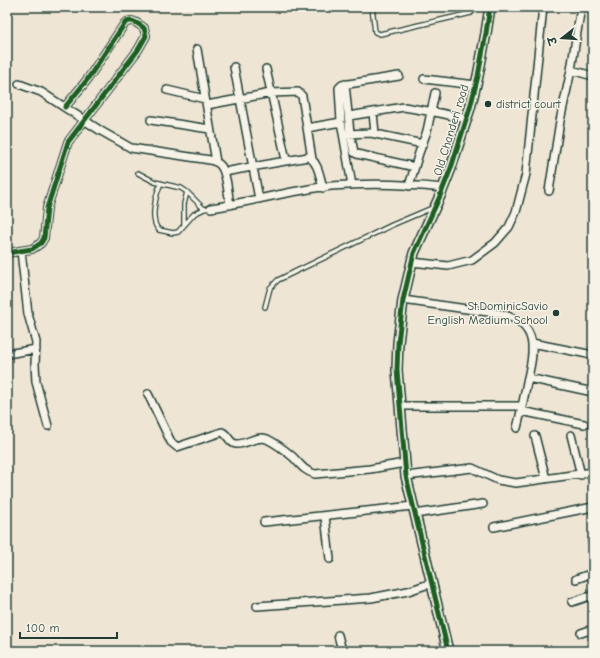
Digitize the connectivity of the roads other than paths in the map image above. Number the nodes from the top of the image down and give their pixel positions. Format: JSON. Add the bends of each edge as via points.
{"nodes":[{"id":1,"x":372,"y":7,"type":"edge"},
{"id":2,"x":476,"y":7,"type":"edge"},
{"id":3,"x":490,"y":7,"type":"edge"},
{"id":4,"x":543,"y":7,"type":"edge"},
{"id":5,"x":581,"y":7,"type":"edge"},
{"id":6,"x":197,"y":49,"type":"dead end"},
{"id":7,"x":234,"y":68,"type":"dead end"},
{"id":8,"x":266,"y":70,"type":"dead end"},
{"id":9,"x":571,"y":70,"type":"junction"},
{"id":10,"x":399,"y":76,"type":"dead end"},
{"id":11,"x":593,"y":76,"type":"edge"},
{"id":12,"x":424,"y":79,"type":"dead end"},
{"id":13,"x":19,"y":84,"type":"dead end"},
{"id":14,"x":346,"y":84,"type":"junction"},
{"id":15,"x":476,"y":85,"type":"junction"},
{"id":16,"x":167,"y":90,"type":"dead end"},
{"id":17,"x":271,"y":93,"type":"junction"},
{"id":18,"x":435,"y":93,"type":"dead end"},
{"id":19,"x":240,"y":98,"type":"junction"},
{"id":20,"x":206,"y":102,"type":"junction"},
{"id":21,"x":65,"y":107,"type":"junction"},
{"id":22,"x":431,"y":111,"type":"junction"},
{"id":23,"x":373,"y":113,"type":"junction"},
{"id":24,"x":349,"y":116,"type":"junction"},
{"id":25,"x":467,"y":119,"type":"junction"},
{"id":26,"x":84,"y":120,"type":"junction"},
{"id":27,"x":151,"y":120,"type":"dead end"},
{"id":28,"x":341,"y":122,"type":"junction"},
{"id":29,"x":307,"y":128,"type":"junction"},
{"id":30,"x":210,"y":129,"type":"junction"},
{"id":31,"x":375,"y":133,"type":"junction"},
{"id":32,"x":347,"y":134,"type":"junction"},
{"id":33,"x":423,"y":144,"type":"junction"},
{"id":34,"x":312,"y":159,"type":"junction"},
{"id":35,"x":286,"y":160,"type":"junction"},
{"id":36,"x":216,"y":162,"type":"junction"},
{"id":37,"x":253,"y":166,"type":"junction"},
{"id":38,"x":415,"y":167,"type":"junction"},
{"id":39,"x":224,"y":172,"type":"junction"},
{"id":40,"x":138,"y":173,"type":"dead end"},
{"id":41,"x":161,"y":183,"type":"junction"},
{"id":42,"x":352,"y":185,"type":"junction"},
{"id":43,"x":409,"y":186,"type":"junction"},
{"id":44,"x":323,"y":188,"type":"junction"},
{"id":45,"x":443,"y":188,"type":"junction"},
{"id":46,"x":549,"y":191,"type":"dead end"},
{"id":47,"x":187,"y":192,"type":"junction"},
{"id":48,"x":259,"y":199,"type":"junction"},
{"id":49,"x":230,"y":205,"type":"junction"},
{"id":50,"x":435,"y":207,"type":"junction"},
{"id":51,"x":208,"y":208,"type":"junction"},
{"id":52,"x":184,"y":225,"type":"junction"},
{"id":53,"x":21,"y":251,"type":"junction"},
{"id":54,"x":7,"y":253,"type":"edge"},
{"id":55,"x":413,"y":257,"type":"junction"},
{"id":56,"x":403,"y":300,"type":"junction"},
{"id":57,"x":266,"y":306,"type":"dead end"},
{"id":58,"x":532,"y":342,"type":"junction"},
{"id":59,"x":36,"y":348,"type":"junction"},
{"id":60,"x":7,"y":354,"type":"edge"},
{"id":61,"x":593,"y":355,"type":"edge"},
{"id":62,"x":528,"y":378,"type":"junction"},
{"id":63,"x":593,"y":392,"type":"edge"},
{"id":64,"x":148,"y":394,"type":"dead end"},
{"id":65,"x":400,"y":406,"type":"junction"},
{"id":66,"x":522,"y":409,"type":"junction"},
{"id":67,"x":584,"y":424,"type":"dead end"},
{"id":68,"x":48,"y":426,"type":"dead end"},
{"id":69,"x":517,"y":428,"type":"dead end"},
{"id":70,"x":571,"y":435,"type":"dead end"},
{"id":71,"x":535,"y":436,"type":"dead end"},
{"id":72,"x":405,"y":463,"type":"junction"},
{"id":73,"x":593,"y":472,"type":"edge"},
{"id":74,"x":581,"y":474,"type":"junction"},
{"id":75,"x":406,"y":476,"type":"junction"},
{"id":76,"x":546,"y":479,"type":"junction"},
{"id":77,"x":483,"y":504,"type":"dead end"},
{"id":78,"x":593,"y":507,"type":"edge"},
{"id":79,"x":414,"y":510,"type":"junction"},
{"id":80,"x":325,"y":516,"type":"junction"},
{"id":81,"x":264,"y":522,"type":"dead end"},
{"id":82,"x":494,"y":528,"type":"dead end"},
{"id":83,"x":330,"y":559,"type":"dead end"},
{"id":84,"x":593,"y":573,"type":"edge"},
{"id":85,"x":576,"y":579,"type":"dead end"},
{"id":86,"x":432,"y":583,"type":"junction"},
{"id":87,"x":593,"y":596,"type":"edge"},
{"id":88,"x":572,"y":602,"type":"dead end"},
{"id":89,"x":257,"y":606,"type":"dead end"},
{"id":90,"x":593,"y":629,"type":"edge"},
{"id":91,"x":581,"y":633,"type":"dead end"},
{"id":92,"x":338,"y":636,"type":"dead end"},
{"id":93,"x":342,"y":651,"type":"edge"},
{"id":94,"x":448,"y":651,"type":"edge"}],
"edges":[{"from":1,"to":2,"type":"lane","via":[[375,32],[380,34],[471,13]]},
{"from":3,"to":15,"type":"street","name":"Old Chanderi road"},
{"from":4,"to":55,"type":"street","via":[[526,174],[516,212],[509,227],[496,243],[472,260],[448,266]]},
{"from":5,"to":9,"type":"street"},
{"from":6,"to":20,"type":"street"},
{"from":7,"to":19,"type":"street"},
{"from":8,"to":17,"type":"street"},
{"from":9,"to":11,"type":"street"},
{"from":9,"to":46,"type":"street"},
{"from":10,"to":14,"type":"street"},
{"from":12,"to":15,"type":"street"},
{"from":13,"to":21,"type":"street","via":[[41,92]]},
{"from":14,"to":24,"type":"street"},
{"from":14,"to":28,"type":"street","via":[[338,90]]},
{"from":15,"to":25,"type":"street","name":"Old Chanderi road"},
{"from":16,"to":20,"type":"street"},
{"from":17,"to":19,"type":"street"},
{"from":17,"to":29,"type":"street","via":[[301,93]]},
{"from":17,"to":35,"type":"street"},
{"from":18,"to":22,"type":"street"},
{"from":19,"to":20,"type":"street"},
{"from":19,"to":37,"type":"street"},
{"from":20,"to":30,"type":"street"},
{"from":21,"to":26,"type":"street"},
{"from":21,"to":26,"type":"street","via":[[126,23],[133,20],[144,28],[146,36]]},
{"from":22,"to":23,"type":"street","via":[[404,107]]},
{"from":22,"to":25,"type":"street"},
{"from":22,"to":33,"type":"street"},
{"from":23,"to":24,"type":"street"},
{"from":23,"to":31,"type":"street"},
{"from":24,"to":32,"type":"street"},
{"from":25,"to":45,"type":"street","name":"Old Chanderi road"},
{"from":26,"to":36,"type":"street","via":[[137,150]]},
{"from":26,"to":53,"type":"street","via":[[65,149],[47,208],[44,238],[37,247]]},
{"from":27,"to":30,"type":"street"},
{"from":28,"to":29,"type":"street"},
{"from":28,"to":32,"type":"street"},
{"from":29,"to":34,"type":"street"},
{"from":30,"to":36,"type":"street"},
{"from":31,"to":32,"type":"street"},
{"from":31,"to":33,"type":"street"},
{"from":32,"to":38,"type":"street","via":[[356,153]]},
{"from":32,"to":42,"type":"street"},
{"from":33,"to":38,"type":"street"},
{"from":34,"to":35,"type":"street","via":[[308,157]]},
{"from":34,"to":44,"type":"street"},
{"from":35,"to":37,"type":"street"},
{"from":36,"to":39,"type":"street"},
{"from":37,"to":39,"type":"street"},
{"from":37,"to":48,"type":"street"},
{"from":38,"to":43,"type":"street"},
{"from":39,"to":49,"type":"street"},
{"from":40,"to":41,"type":"lane"},
{"from":41,"to":47,"type":"lane"},
{"from":41,"to":52,"type":"lane","via":[[154,218],[156,227],[173,233],[178,232]]},
{"from":42,"to":43,"type":"street"},
{"from":42,"to":44,"type":"street"},
{"from":43,"to":45,"type":"street"},
{"from":44,"to":48,"type":"street"},
{"from":45,"to":50,"type":"street","name":"Old Chanderi road"},
{"from":47,"to":51,"type":"lane"},
{"from":47,"to":52,"type":"lane"},
{"from":48,"to":49,"type":"street"},
{"from":49,"to":51,"type":"street"},
{"from":50,"to":55,"type":"street","name":"Old Chanderi road"},
{"from":50,"to":57,"type":"lane","via":[[278,280],[270,288]]},
{"from":51,"to":52,"type":"lane","via":[[194,214]]},
{"from":53,"to":54,"type":"street"},
{"from":53,"to":59,"type":"street","via":[[28,314]]},
{"from":55,"to":56,"type":"street","name":"Old Chanderi road"},
{"from":56,"to":58,"type":"street","via":[[512,317],[521,322]]},
{"from":56,"to":65,"type":"street","name":"Old Chanderi road","via":[[397,370]]},
{"from":58,"to":61,"type":"street"},
{"from":58,"to":62,"type":"street"},
{"from":59,"to":60,"type":"street"},
{"from":59,"to":68,"type":"street","via":[[36,382]]},
{"from":62,"to":63,"type":"street"},
{"from":62,"to":66,"type":"street"},
{"from":64,"to":72,"type":"street","via":[[177,447],[222,432],[236,444],[260,438],[267,439],[293,457],[308,472],[315,474]]},
{"from":65,"to":66,"type":"street"},
{"from":65,"to":72,"type":"street","name":"Old Chanderi road"},
{"from":66,"to":67,"type":"street"},
{"from":66,"to":69,"type":"street"},
{"from":70,"to":74,"type":"street"},
{"from":71,"to":76,"type":"street"},
{"from":72,"to":75,"type":"street","name":"Old Chanderi road"},
{"from":73,"to":74,"type":"street"},
{"from":74,"to":76,"type":"street"},
{"from":75,"to":76,"type":"street","via":[[472,468],[507,482]]},
{"from":75,"to":79,"type":"street","name":"Old Chanderi road"},
{"from":77,"to":79,"type":"street"},
{"from":78,"to":82,"type":"street"},
{"from":79,"to":80,"type":"street"},
{"from":79,"to":86,"type":"street","name":"Old Chanderi road"},
{"from":80,"to":81,"type":"street"},
{"from":80,"to":83,"type":"street"},
{"from":84,"to":85,"type":"street"},
{"from":86,"to":89,"type":"street","via":[[372,598]]},
{"from":86,"to":94,"type":"street","name":"Old Chanderi road"},
{"from":87,"to":88,"type":"street"},
{"from":90,"to":91,"type":"street"},
{"from":92,"to":93,"type":"street"}]}
